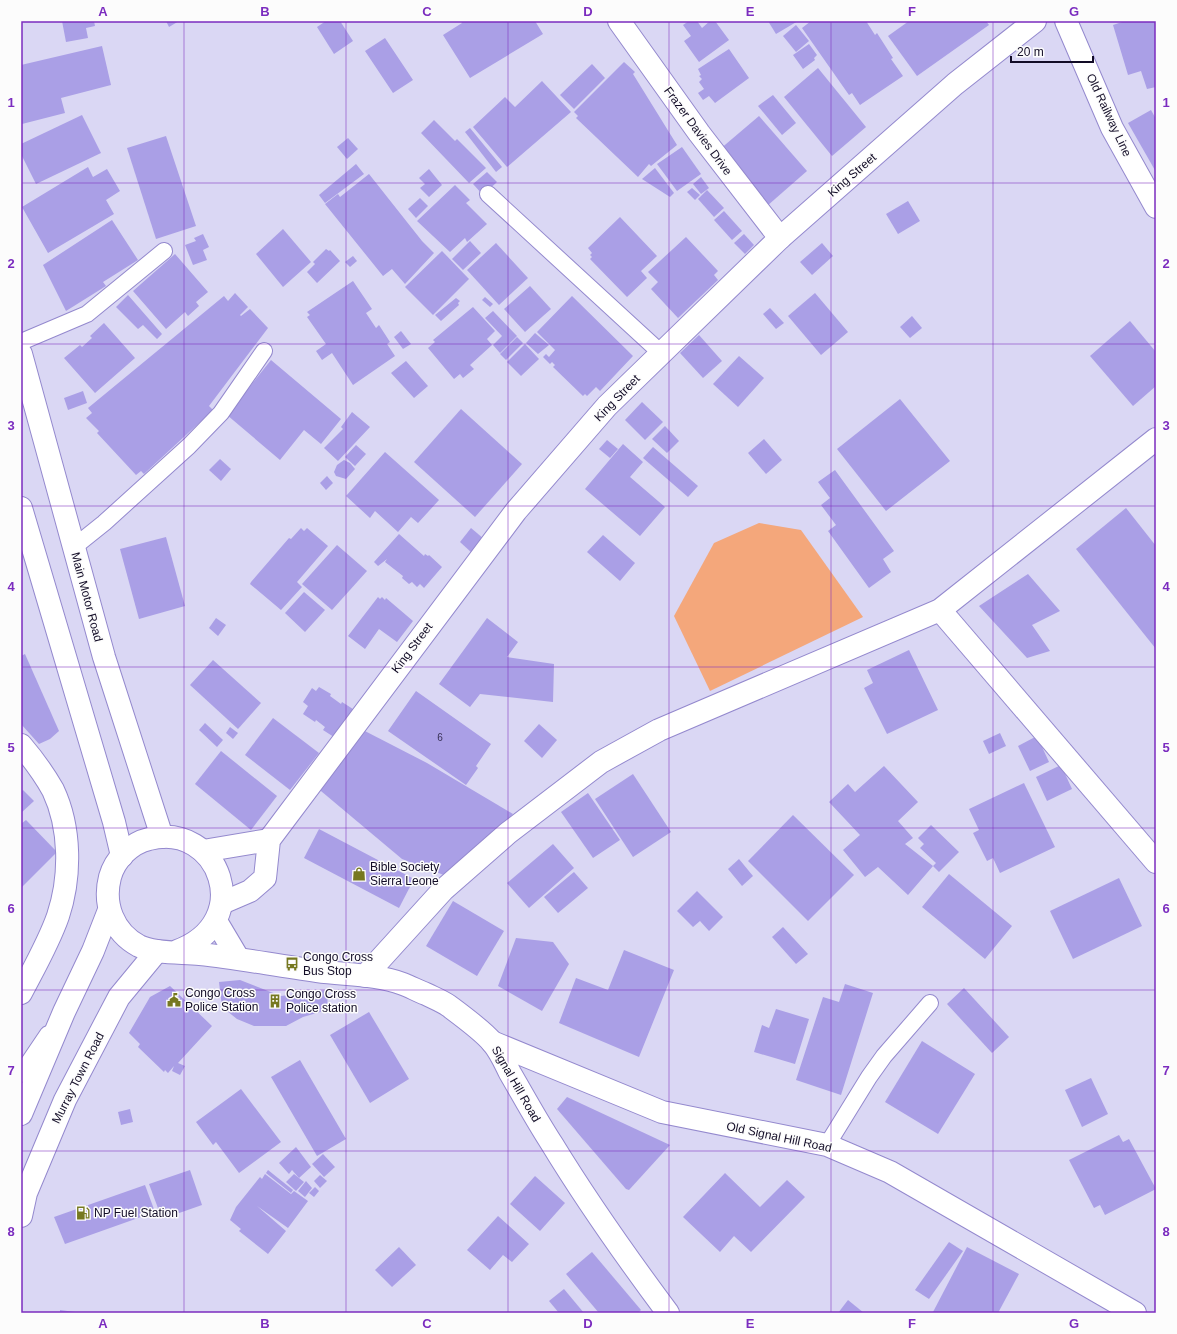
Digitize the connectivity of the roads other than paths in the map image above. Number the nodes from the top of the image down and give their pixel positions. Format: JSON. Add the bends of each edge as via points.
{"nodes":[{"id":1,"x":619,"y":21,"type":"edge"},
{"id":2,"x":1035,"y":21,"type":"edge"},
{"id":3,"x":1066,"y":21,"type":"edge"},
{"id":4,"x":488,"y":194,"type":"dead end"},
{"id":5,"x":1156,"y":207,"type":"edge"},
{"id":6,"x":780,"y":238,"type":"junction"},
{"id":7,"x":164,"y":251,"type":"dead end"},
{"id":8,"x":21,"y":342,"type":"edge"},
{"id":9,"x":264,"y":351,"type":"dead end"},
{"id":10,"x":660,"y":353,"type":"junction"},
{"id":11,"x":21,"y":354,"type":"edge"},
{"id":12,"x":1156,"y":439,"type":"edge"},
{"id":13,"x":21,"y":508,"type":"edge"},
{"id":14,"x":74,"y":548,"type":"junction"},
{"id":15,"x":940,"y":610,"type":"junction"},
{"id":16,"x":21,"y":745,"type":"edge"},
{"id":17,"x":162,"y":837,"type":"junction"},
{"id":18,"x":269,"y":840,"type":"junction"},
{"id":19,"x":203,"y":851,"type":"junction"},
{"id":20,"x":122,"y":856,"type":"junction"},
{"id":21,"x":1156,"y":862,"type":"edge"},
{"id":22,"x":109,"y":910,"type":"junction"},
{"id":23,"x":219,"y":912,"type":"junction"},
{"id":24,"x":167,"y":951,"type":"junction"},
{"id":25,"x":238,"y":958,"type":"junction"},
{"id":26,"x":364,"y":976,"type":"junction"},
{"id":27,"x":21,"y":993,"type":"edge"},
{"id":28,"x":930,"y":1003,"type":"dead end"},
{"id":29,"x":64,"y":1012,"type":"junction"},
{"id":30,"x":492,"y":1042,"type":"junction"},
{"id":31,"x":21,"y":1074,"type":"edge"},
{"id":32,"x":21,"y":1114,"type":"edge"},
{"id":33,"x":827,"y":1145,"type":"junction"},
{"id":34,"x":21,"y":1216,"type":"edge"},
{"id":35,"x":668,"y":1313,"type":"edge"},
{"id":36,"x":1135,"y":1313,"type":"edge"}],
"edges":[{"from":1,"to":6,"type":"main road","name":"Frazer Davies Drive","via":[[699,133]]},
{"from":2,"to":6,"type":"main road","name":"King Street","via":[[955,84]]},
{"from":3,"to":5,"type":"main road","name":"Old Railway Line","via":[[1112,128]]},
{"from":4,"to":10,"type":"lane"},
{"from":6,"to":10,"type":"main road","name":"King Street"},
{"from":7,"to":8,"type":"lane","via":[[87,314]]},
{"from":9,"to":14,"type":"lane","via":[[221,413],[189,446]]},
{"from":10,"to":18,"type":"main road","name":"King Street","via":[[607,406],[516,511]]},
{"from":11,"to":14,"type":"main road","name":"Main Motor Road"},
{"from":12,"to":15,"type":"main road"},
{"from":13,"to":20,"type":"main road"},
{"from":14,"to":17,"type":"main road","name":"Main Motor Road","via":[[104,657]]},
{"from":15,"to":21,"type":"main road"},
{"from":15,"to":26,"type":"main road","via":[[659,730],[601,762],[508,833],[443,890]]},
{"from":16,"to":27,"type":"main road","via":[[36,763],[53,791],[67,845],[64,892],[58,916]]},
{"from":17,"to":19,"type":"main road","via":[[177,838]]},
{"from":17,"to":20,"type":"main road","via":[[147,839],[133,846]]},
{"from":18,"to":19,"type":"main road"},
{"from":18,"to":23,"type":"main road","via":[[265,878]]},
{"from":19,"to":23,"type":"main road","via":[[215,866],[222,884]]},
{"from":20,"to":22,"type":"main road","via":[[112,872],[107,890]]},
{"from":22,"to":24,"type":"main road","via":[[116,925],[127,938],[141,947]]},
{"from":22,"to":29,"type":"main road"},
{"from":23,"to":24,"type":"main road","via":[[206,935],[193,945]]},
{"from":23,"to":25,"type":"main road"},
{"from":24,"to":25,"type":"main road","name":"Signal Hill Road"},
{"from":24,"to":34,"type":"main road","name":"Murray Town Road","via":[[119,997],[65,1100],[26,1193]]},
{"from":25,"to":26,"type":"main road","name":"Signal Hill Road"},
{"from":26,"to":30,"type":"main road","name":"Signal Hill Road","via":[[401,983],[446,1004]]},
{"from":28,"to":33,"type":"lane","via":[[872,1072]]},
{"from":29,"to":31,"type":"lane"},
{"from":29,"to":32,"type":"main road"},
{"from":30,"to":33,"type":"main road","name":"Old Signal Hill Road","via":[[662,1112]]},
{"from":30,"to":35,"type":"main road","name":"Signal Hill Road","via":[[551,1144],[609,1233]]},
{"from":33,"to":36,"type":"main road","name":"Old Signal Hill Road","via":[[890,1172]]}]}
